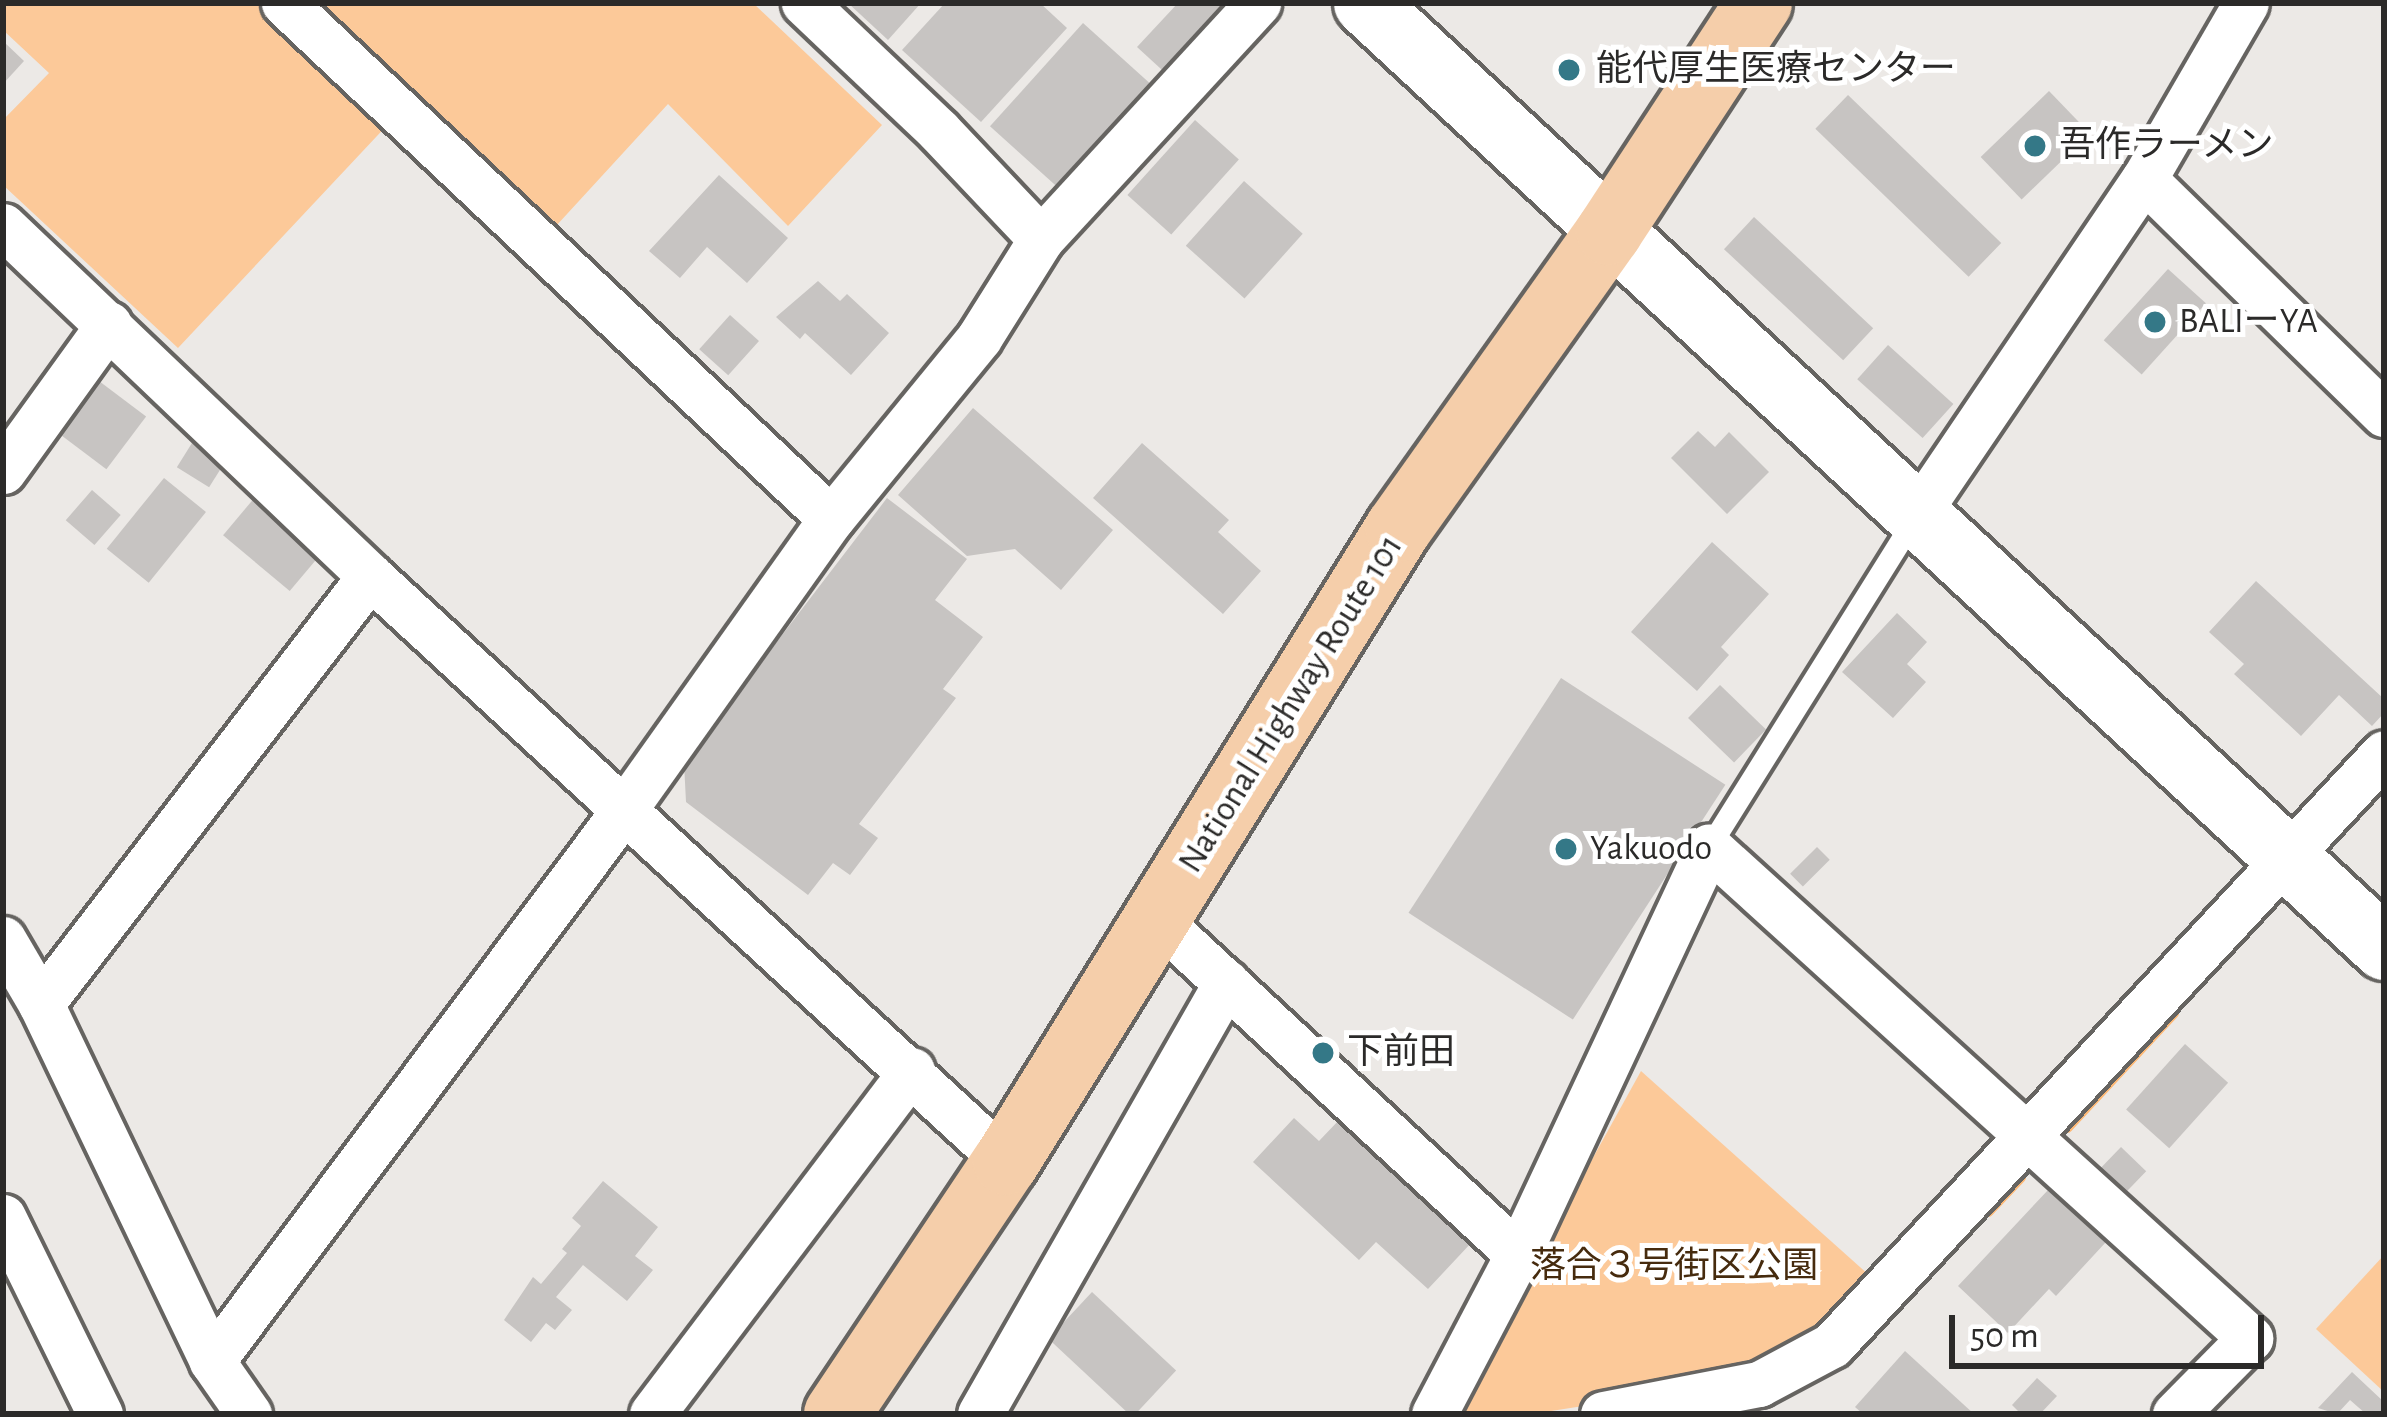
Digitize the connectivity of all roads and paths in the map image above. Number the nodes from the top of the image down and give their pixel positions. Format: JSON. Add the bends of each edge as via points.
{"nodes":[{"id":1,"x":284,"y":3,"type":"edge"},
{"id":2,"x":805,"y":3,"type":"edge"},
{"id":3,"x":1258,"y":3,"type":"edge"},
{"id":4,"x":1365,"y":3,"type":"edge"},
{"id":5,"x":1759,"y":3,"type":"edge"},
{"id":6,"x":2246,"y":3,"type":"edge"},
{"id":7,"x":2144,"y":179,"type":"junction"},
{"id":8,"x":3,"y":226,"type":"edge"},
{"id":9,"x":1609,"y":232,"type":"junction"},
{"id":10,"x":1042,"y":239,"type":"junction"},
{"id":11,"x":109,"y":324,"type":"junction"},
{"id":12,"x":2384,"y":414,"type":"edge"},
{"id":13,"x":3,"y":472,"type":"edge"},
{"id":14,"x":1919,"y":511,"type":"junction"},
{"id":15,"x":831,"y":519,"type":"junction"},
{"id":16,"x":370,"y":576,"type":"junction"},
{"id":17,"x":2384,"y":753,"type":"edge"},
{"id":18,"x":624,"y":810,"type":"junction"},
{"id":19,"x":1709,"y":847,"type":"junction"},
{"id":20,"x":2290,"y":859,"type":"junction"},
{"id":21,"x":1157,"y":919,"type":"junction"},
{"id":22,"x":3,"y":939,"type":"edge"},
{"id":23,"x":2384,"y":948,"type":"edge"},
{"id":24,"x":1226,"y":982,"type":"junction"},
{"id":25,"x":41,"y":1004,"type":"junction"},
{"id":26,"x":912,"y":1070,"type":"junction"},
{"id":27,"x":2025,"y":1135,"type":"junction"},
{"id":28,"x":1006,"y":1162,"type":"junction"},
{"id":29,"x":3,"y":1217,"type":"edge"},
{"id":30,"x":1518,"y":1254,"type":"junction"},
{"id":31,"x":212,"y":1361,"type":"junction"},
{"id":32,"x":100,"y":1414,"type":"edge"},
{"id":33,"x":249,"y":1414,"type":"edge"},
{"id":34,"x":652,"y":1414,"type":"edge"},
{"id":35,"x":837,"y":1414,"type":"edge"},
{"id":36,"x":980,"y":1414,"type":"edge"},
{"id":37,"x":1434,"y":1414,"type":"edge"},
{"id":38,"x":1603,"y":1414,"type":"edge"},
{"id":39,"x":2175,"y":1414,"type":"edge"}],
"edges":[{"from":1,"to":15,"type":"street"},
{"from":2,"to":10,"type":"street"},
{"from":3,"to":10,"type":"street"},
{"from":4,"to":9,"type":"street"},
{"from":5,"to":9,"type":"highway","name":"National Highway Route 101"},
{"from":6,"to":7,"type":"street"},
{"from":7,"to":12,"type":"street"},
{"from":7,"to":14,"type":"street"},
{"from":8,"to":11,"type":"street"},
{"from":9,"to":14,"type":"street"},
{"from":9,"to":21,"type":"highway","name":"National Highway Route 101","via":[[1398,529]]},
{"from":10,"to":15,"type":"street","via":[[979,338]]},
{"from":11,"to":13,"type":"street"},
{"from":11,"to":16,"type":"street"},
{"from":14,"to":19,"type":"lane"},
{"from":14,"to":20,"type":"street"},
{"from":15,"to":18,"type":"street"},
{"from":16,"to":18,"type":"street"},
{"from":16,"to":25,"type":"street"},
{"from":17,"to":20,"type":"street"},
{"from":18,"to":26,"type":"street"},
{"from":18,"to":31,"type":"street"},
{"from":19,"to":27,"type":"street"},
{"from":19,"to":30,"type":"street"},
{"from":20,"to":23,"type":"street"},
{"from":20,"to":27,"type":"street"},
{"from":21,"to":24,"type":"street"},
{"from":21,"to":28,"type":"highway","name":"National Highway Route 101"},
{"from":22,"to":25,"type":"street"},
{"from":24,"to":30,"type":"street"},
{"from":24,"to":36,"type":"street"},
{"from":25,"to":31,"type":"street"},
{"from":26,"to":28,"type":"street"},
{"from":26,"to":34,"type":"street"},
{"from":27,"to":38,"type":"street","via":[[1832,1346],[1759,1384]]},
{"from":27,"to":39,"type":"street","via":[[2249,1338]]},
{"from":28,"to":35,"type":"highway","name":"National Highway Route 101"},
{"from":29,"to":32,"type":"street"},
{"from":30,"to":37,"type":"street"},
{"from":31,"to":33,"type":"street"}]}
